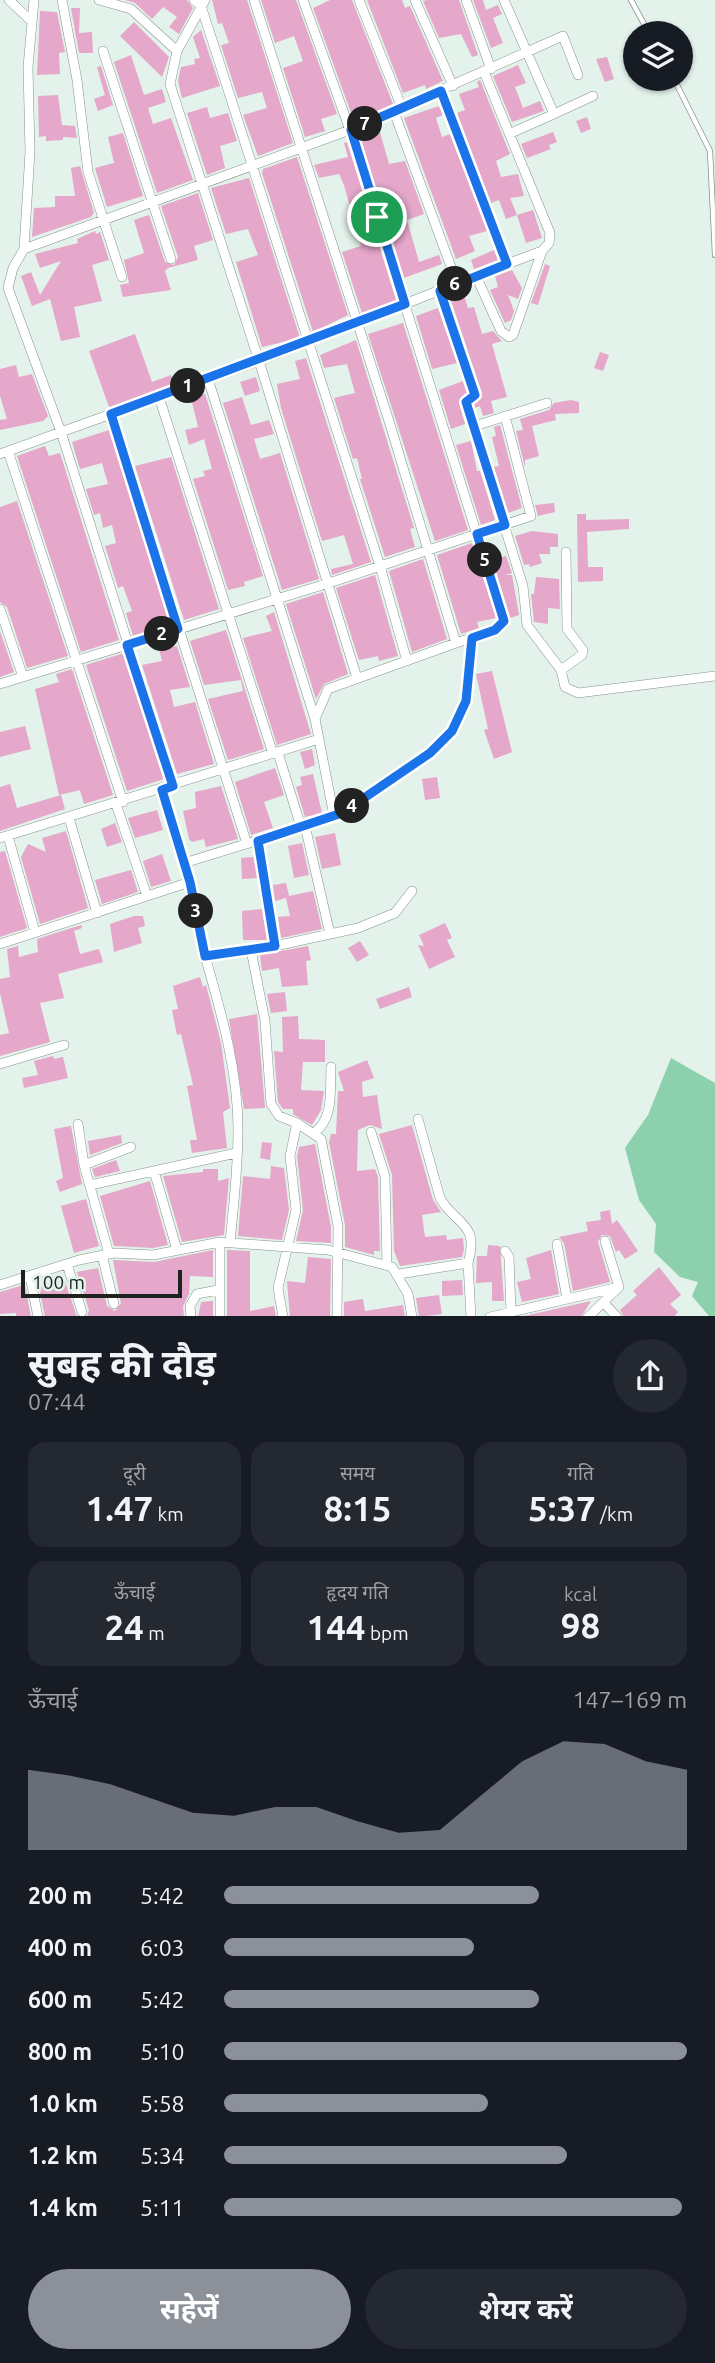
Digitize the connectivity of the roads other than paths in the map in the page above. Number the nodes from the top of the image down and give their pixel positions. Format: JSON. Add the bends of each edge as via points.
{"nodes":[{"id":1,"x":9,"y":0,"type":"edge"},
{"id":2,"x":34,"y":0,"type":"edge"},
{"id":3,"x":62,"y":0,"type":"edge"},
{"id":4,"x":99,"y":0,"type":"edge"},
{"id":5,"x":254,"y":0,"type":"edge"},
{"id":6,"x":303,"y":0,"type":"edge"},
{"id":7,"x":359,"y":0,"type":"edge"},
{"id":8,"x":415,"y":0,"type":"edge"},
{"id":9,"x":466,"y":0,"type":"edge"},
{"id":10,"x":504,"y":0,"type":"edge"},
{"id":11,"x":631,"y":0,"type":"edge"},
{"id":12,"x":200,"y":2,"type":"edge"},
{"id":13,"x":127,"y":3,"type":"edge"},
{"id":14,"x":30,"y":20,"type":"junction"},
{"id":15,"x":642,"y":21,"type":"edge"},
{"id":16,"x":103,"y":51,"type":"dead end"},
{"id":17,"x":177,"y":51,"type":"junction"},
{"id":18,"x":529,"y":51,"type":"junction"},
{"id":19,"x":487,"y":70,"type":"junction"},
{"id":20,"x":578,"y":75,"type":"dead end"},
{"id":21,"x":453,"y":86,"type":"junction"},
{"id":22,"x":441,"y":91,"type":"junction"},
{"id":23,"x":680,"y":91,"type":"edge"},
{"id":24,"x":593,"y":96,"type":"dead end"},
{"id":25,"x":398,"y":110,"type":"junction"},
{"id":26,"x":554,"y":114,"type":"junction"},
{"id":27,"x":351,"y":130,"type":"junction"},
{"id":28,"x":509,"y":134,"type":"junction"},
{"id":29,"x":302,"y":148,"type":"junction"},
{"id":30,"x":253,"y":166,"type":"junction"},
{"id":31,"x":202,"y":185,"type":"junction"},
{"id":32,"x":152,"y":204,"type":"junction"},
{"id":33,"x":103,"y":220,"type":"junction"},
{"id":34,"x":24,"y":249,"type":"junction"},
{"id":35,"x":541,"y":251,"type":"junction"},
{"id":36,"x":715,"y":255,"type":"edge"},
{"id":37,"x":171,"y":259,"type":"dead end"},
{"id":38,"x":507,"y":264,"type":"junction"},
{"id":39,"x":476,"y":276,"type":"junction"},
{"id":40,"x":122,"y":277,"type":"dead end"},
{"id":41,"x":457,"y":283,"type":"junction"},
{"id":42,"x":4,"y":290,"type":"edge"},
{"id":43,"x":440,"y":291,"type":"junction"},
{"id":44,"x":405,"y":304,"type":"junction"},
{"id":45,"x":357,"y":323,"type":"junction"},
{"id":46,"x":309,"y":342,"type":"junction"},
{"id":47,"x":258,"y":361,"type":"junction"},
{"id":48,"x":208,"y":379,"type":"junction"},
{"id":49,"x":159,"y":397,"type":"junction"},
{"id":50,"x":547,"y":403,"type":"dead end"},
{"id":51,"x":111,"y":414,"type":"junction"},
{"id":52,"x":505,"y":416,"type":"junction"},
{"id":53,"x":475,"y":426,"type":"junction"},
{"id":54,"x":61,"y":432,"type":"junction"},
{"id":55,"x":4,"y":452,"type":"edge"},
{"id":56,"x":505,"y":525,"type":"junction"},
{"id":57,"x":477,"y":534,"type":"junction"},
{"id":58,"x":429,"y":549,"type":"junction"},
{"id":59,"x":566,"y":552,"type":"dead end"},
{"id":60,"x":380,"y":566,"type":"junction"},
{"id":61,"x":329,"y":583,"type":"junction"},
{"id":62,"x":277,"y":598,"type":"junction"},
{"id":63,"x":0,"y":609,"type":"edge"},
{"id":64,"x":228,"y":613,"type":"junction"},
{"id":65,"x":178,"y":629,"type":"junction"},
{"id":66,"x":472,"y":638,"type":"junction"},
{"id":67,"x":456,"y":643,"type":"junction"},
{"id":68,"x":127,"y":645,"type":"junction"},
{"id":69,"x":76,"y":660,"type":"junction"},
{"id":70,"x":407,"y":661,"type":"junction"},
{"id":71,"x":561,"y":670,"type":"junction"},
{"id":72,"x":715,"y":676,"type":"edge"},
{"id":73,"x":23,"y":677,"type":"junction"},
{"id":74,"x":357,"y":678,"type":"junction"},
{"id":75,"x":0,"y":684,"type":"edge"},
{"id":76,"x":315,"y":719,"type":"junction"},
{"id":77,"x":319,"y":739,"type":"junction"},
{"id":78,"x":276,"y":753,"type":"junction"},
{"id":79,"x":223,"y":770,"type":"junction"},
{"id":80,"x":173,"y":786,"type":"junction"},
{"id":81,"x":162,"y":790,"type":"junction"},
{"id":82,"x":119,"y":803,"type":"junction"},
{"id":83,"x":334,"y":816,"type":"junction"},
{"id":84,"x":69,"y":818,"type":"junction"},
{"id":85,"x":303,"y":826,"type":"junction"},
{"id":86,"x":4,"y":837,"type":"edge"},
{"id":87,"x":258,"y":841,"type":"junction"},
{"id":88,"x":247,"y":844,"type":"junction"},
{"id":89,"x":184,"y":863,"type":"junction"},
{"id":90,"x":190,"y":882,"type":"junction"},
{"id":91,"x":412,"y":891,"type":"dead end"},
{"id":92,"x":147,"y":896,"type":"junction"},
{"id":93,"x":97,"y":913,"type":"junction"},
{"id":94,"x":35,"y":932,"type":"junction"},
{"id":95,"x":330,"y":934,"type":"junction"},
{"id":96,"x":0,"y":944,"type":"edge"},
{"id":97,"x":275,"y":946,"type":"junction"},
{"id":98,"x":251,"y":950,"type":"junction"},
{"id":99,"x":205,"y":956,"type":"junction"},
{"id":100,"x":64,"y":1045,"type":"dead end"},
{"id":101,"x":0,"y":1064,"type":"edge"},
{"id":102,"x":331,"y":1067,"type":"dead end"},
{"id":103,"x":418,"y":1119,"type":"dead end"},
{"id":104,"x":78,"y":1124,"type":"dead end"},
{"id":105,"x":298,"y":1124,"type":"junction"},
{"id":106,"x":315,"y":1132,"type":"junction"},
{"id":107,"x":371,"y":1132,"type":"dead end"},
{"id":108,"x":131,"y":1147,"type":"dead end"},
{"id":109,"x":236,"y":1153,"type":"junction"},
{"id":110,"x":84,"y":1166,"type":"junction"},
{"id":111,"x":154,"y":1171,"type":"junction"},
{"id":112,"x":90,"y":1185,"type":"junction"},
{"id":113,"x":605,"y":1241,"type":"dead end"},
{"id":114,"x":225,"y":1242,"type":"junction"},
{"id":115,"x":557,"y":1244,"type":"dead end"},
{"id":116,"x":288,"y":1246,"type":"junction"},
{"id":117,"x":177,"y":1250,"type":"junction"},
{"id":118,"x":505,"y":1251,"type":"dead end"},
{"id":119,"x":339,"y":1252,"type":"junction"},
{"id":120,"x":106,"y":1254,"type":"junction"},
{"id":121,"x":468,"y":1263,"type":"junction"},
{"id":122,"x":67,"y":1264,"type":"junction"},
{"id":123,"x":387,"y":1265,"type":"junction"},
{"id":124,"x":399,"y":1274,"type":"junction"},
{"id":125,"x":30,"y":1276,"type":"junction"},
{"id":126,"x":0,"y":1285,"type":"edge"},
{"id":127,"x":620,"y":1287,"type":"junction"},
{"id":128,"x":218,"y":1290,"type":"junction"},
{"id":129,"x":568,"y":1299,"type":"junction"},
{"id":130,"x":604,"y":1303,"type":"junction"},
{"id":131,"x":114,"y":1304,"type":"dead end"},
{"id":132,"x":82,"y":1312,"type":"dead end"},
{"id":133,"x":511,"y":1312,"type":"junction"},
{"id":134,"x":38,"y":1316,"type":"edge"},
{"id":135,"x":191,"y":1316,"type":"edge"},
{"id":136,"x":220,"y":1316,"type":"edge"},
{"id":137,"x":282,"y":1316,"type":"edge"},
{"id":138,"x":337,"y":1316,"type":"edge"},
{"id":139,"x":412,"y":1316,"type":"edge"},
{"id":140,"x":471,"y":1316,"type":"edge"},
{"id":141,"x":494,"y":1316,"type":"edge"},
{"id":142,"x":589,"y":1316,"type":"edge"},
{"id":143,"x":616,"y":1316,"type":"edge"}],
"edges":[{"from":1,"to":14,"type":"street"},
{"from":2,"to":14,"type":"street"},
{"from":3,"to":33,"type":"street","via":[[82,141]]},
{"from":4,"to":13,"type":"street"},
{"from":5,"to":29,"type":"street"},
{"from":6,"to":27,"type":"street"},
{"from":7,"to":25,"type":"street"},
{"from":8,"to":21,"type":"street"},
{"from":9,"to":19,"type":"street"},
{"from":10,"to":18,"type":"street"},
{"from":11,"to":15,"type":"lane"},
{"from":12,"to":17,"type":"street"},
{"from":12,"to":30,"type":"street"},
{"from":13,"to":17,"type":"street"},
{"from":14,"to":34,"type":"street"},
{"from":16,"to":32,"type":"street"},
{"from":17,"to":31,"type":"street","via":[[170,84]]},
{"from":18,"to":19,"type":"street"},
{"from":18,"to":20,"type":"street","via":[[563,36]]},
{"from":18,"to":26,"type":"street"},
{"from":19,"to":21,"type":"street"},
{"from":19,"to":28,"type":"street"},
{"from":21,"to":22,"type":"street"},
{"from":22,"to":25,"type":"street"},
{"from":22,"to":38,"type":"street"},
{"from":23,"to":36,"type":"lane","via":[[710,151]]},
{"from":24,"to":26,"type":"street"},
{"from":25,"to":27,"type":"street"},
{"from":25,"to":41,"type":"street"},
{"from":26,"to":28,"type":"street"},
{"from":27,"to":29,"type":"street"},
{"from":27,"to":44,"type":"street"},
{"from":28,"to":35,"type":"street","via":[[550,233],[549,243]]},
{"from":29,"to":30,"type":"street"},
{"from":29,"to":45,"type":"street"},
{"from":30,"to":31,"type":"street"},
{"from":30,"to":46,"type":"street"},
{"from":31,"to":32,"type":"street"},
{"from":31,"to":47,"type":"street"},
{"from":32,"to":33,"type":"street"},
{"from":32,"to":37,"type":"street"},
{"from":33,"to":34,"type":"street"},
{"from":33,"to":40,"type":"street"},
{"from":34,"to":42,"type":"street"},
{"from":35,"to":38,"type":"street"},
{"from":35,"to":39,"type":"street","via":[[509,337],[500,331]]},
{"from":38,"to":39,"type":"street"},
{"from":39,"to":41,"type":"street"},
{"from":41,"to":43,"type":"street"},
{"from":42,"to":54,"type":"street"},
{"from":43,"to":44,"type":"street"},
{"from":43,"to":53,"type":"street","via":[[475,395],[466,402]]},
{"from":44,"to":45,"type":"street"},
{"from":44,"to":57,"type":"street"},
{"from":45,"to":46,"type":"street"},
{"from":45,"to":58,"type":"street"},
{"from":46,"to":47,"type":"street"},
{"from":46,"to":60,"type":"street"},
{"from":47,"to":48,"type":"street"},
{"from":47,"to":61,"type":"street"},
{"from":48,"to":49,"type":"street"},
{"from":48,"to":62,"type":"street"},
{"from":49,"to":51,"type":"street"},
{"from":49,"to":64,"type":"street"},
{"from":50,"to":52,"type":"street"},
{"from":51,"to":54,"type":"street"},
{"from":51,"to":65,"type":"street"},
{"from":52,"to":53,"type":"street"},
{"from":52,"to":56,"type":"street","via":[[531,516]]},
{"from":53,"to":56,"type":"street"},
{"from":54,"to":55,"type":"street"},
{"from":54,"to":68,"type":"street"},
{"from":55,"to":69,"type":"street"},
{"from":56,"to":57,"type":"street"},
{"from":56,"to":71,"type":"street","via":[[523,586],[527,625]]},
{"from":57,"to":58,"type":"street"},
{"from":57,"to":66,"type":"street","via":[[504,621],[495,630]]},
{"from":58,"to":60,"type":"street"},
{"from":58,"to":67,"type":"street"},
{"from":59,"to":71,"type":"street","via":[[567,629],[583,655]]},
{"from":60,"to":61,"type":"street"},
{"from":60,"to":70,"type":"street"},
{"from":61,"to":62,"type":"street"},
{"from":61,"to":74,"type":"street"},
{"from":62,"to":64,"type":"street"},
{"from":62,"to":76,"type":"street"},
{"from":63,"to":73,"type":"street"},
{"from":64,"to":65,"type":"street"},
{"from":64,"to":78,"type":"street"},
{"from":65,"to":68,"type":"street"},
{"from":65,"to":79,"type":"street"},
{"from":66,"to":67,"type":"street"},
{"from":66,"to":83,"type":"street","via":[[466,701],[452,731],[430,753]]},
{"from":67,"to":70,"type":"street"},
{"from":68,"to":69,"type":"street"},
{"from":68,"to":80,"type":"street"},
{"from":69,"to":73,"type":"street"},
{"from":69,"to":82,"type":"street"},
{"from":70,"to":74,"type":"street"},
{"from":71,"to":72,"type":"street","via":[[565,687],[578,693]]},
{"from":73,"to":75,"type":"street"},
{"from":74,"to":76,"type":"street","via":[[328,689]]},
{"from":76,"to":77,"type":"street"},
{"from":77,"to":78,"type":"street"},
{"from":77,"to":83,"type":"street"},
{"from":78,"to":79,"type":"street"},
{"from":78,"to":85,"type":"street"},
{"from":79,"to":80,"type":"street"},
{"from":79,"to":88,"type":"street"},
{"from":80,"to":81,"type":"street"},
{"from":81,"to":82,"type":"street"},
{"from":81,"to":89,"type":"street"},
{"from":82,"to":84,"type":"street"},
{"from":82,"to":92,"type":"street"},
{"from":83,"to":85,"type":"street"},
{"from":84,"to":86,"type":"street"},
{"from":84,"to":93,"type":"street"},
{"from":85,"to":87,"type":"street"},
{"from":85,"to":95,"type":"street"},
{"from":86,"to":94,"type":"street"},
{"from":87,"to":88,"type":"street"},
{"from":87,"to":97,"type":"street"},
{"from":88,"to":89,"type":"street"},
{"from":89,"to":90,"type":"street"},
{"from":90,"to":92,"type":"street"},
{"from":90,"to":99,"type":"street"},
{"from":91,"to":95,"type":"street","via":[[395,913]]},
{"from":92,"to":93,"type":"street"},
{"from":93,"to":94,"type":"street"},
{"from":94,"to":96,"type":"street"},
{"from":95,"to":97,"type":"street"},
{"from":97,"to":98,"type":"street"},
{"from":98,"to":99,"type":"street"},
{"from":98,"to":105,"type":"street","via":[[264,1021],[271,1104],[279,1116]]},
{"from":99,"to":109,"type":"street","via":[[229,1045]]},
{"from":100,"to":101,"type":"street"},
{"from":102,"to":106,"type":"street","via":[[329,1111]]},
{"from":103,"to":121,"type":"street","via":[[440,1198],[468,1230],[472,1251]]},
{"from":104,"to":110,"type":"street"},
{"from":105,"to":106,"type":"street"},
{"from":105,"to":116,"type":"street","via":[[290,1156],[296,1210]]},
{"from":106,"to":119,"type":"street","via":[[328,1166]]},
{"from":107,"to":123,"type":"street","via":[[385,1176]]},
{"from":108,"to":110,"type":"street"},
{"from":109,"to":111,"type":"street"},
{"from":109,"to":114,"type":"street"},
{"from":110,"to":112,"type":"street"},
{"from":111,"to":112,"type":"street"},
{"from":111,"to":117,"type":"street"},
{"from":112,"to":120,"type":"street"},
{"from":113,"to":127,"type":"street"},
{"from":114,"to":116,"type":"street"},
{"from":114,"to":117,"type":"street"},
{"from":114,"to":128,"type":"street"},
{"from":115,"to":129,"type":"street"},
{"from":116,"to":119,"type":"street"},
{"from":116,"to":137,"type":"street","via":[[278,1288]]},
{"from":117,"to":120,"type":"street","via":[[153,1255]]},
{"from":118,"to":133,"type":"street"},
{"from":119,"to":123,"type":"street"},
{"from":119,"to":138,"type":"street"},
{"from":120,"to":122,"type":"street"},
{"from":120,"to":131,"type":"street"},
{"from":121,"to":124,"type":"street"},
{"from":121,"to":140,"type":"street"},
{"from":122,"to":125,"type":"street"},
{"from":122,"to":132,"type":"street"},
{"from":123,"to":124,"type":"street"},
{"from":124,"to":139,"type":"street"},
{"from":125,"to":126,"type":"street"},
{"from":125,"to":134,"type":"street"},
{"from":127,"to":129,"type":"street"},
{"from":127,"to":130,"type":"street"},
{"from":128,"to":135,"type":"street","via":[[197,1294],[190,1306]]},
{"from":128,"to":136,"type":"street"},
{"from":129,"to":133,"type":"street"},
{"from":130,"to":142,"type":"street"},
{"from":130,"to":143,"type":"street"},
{"from":133,"to":141,"type":"street"}]}
